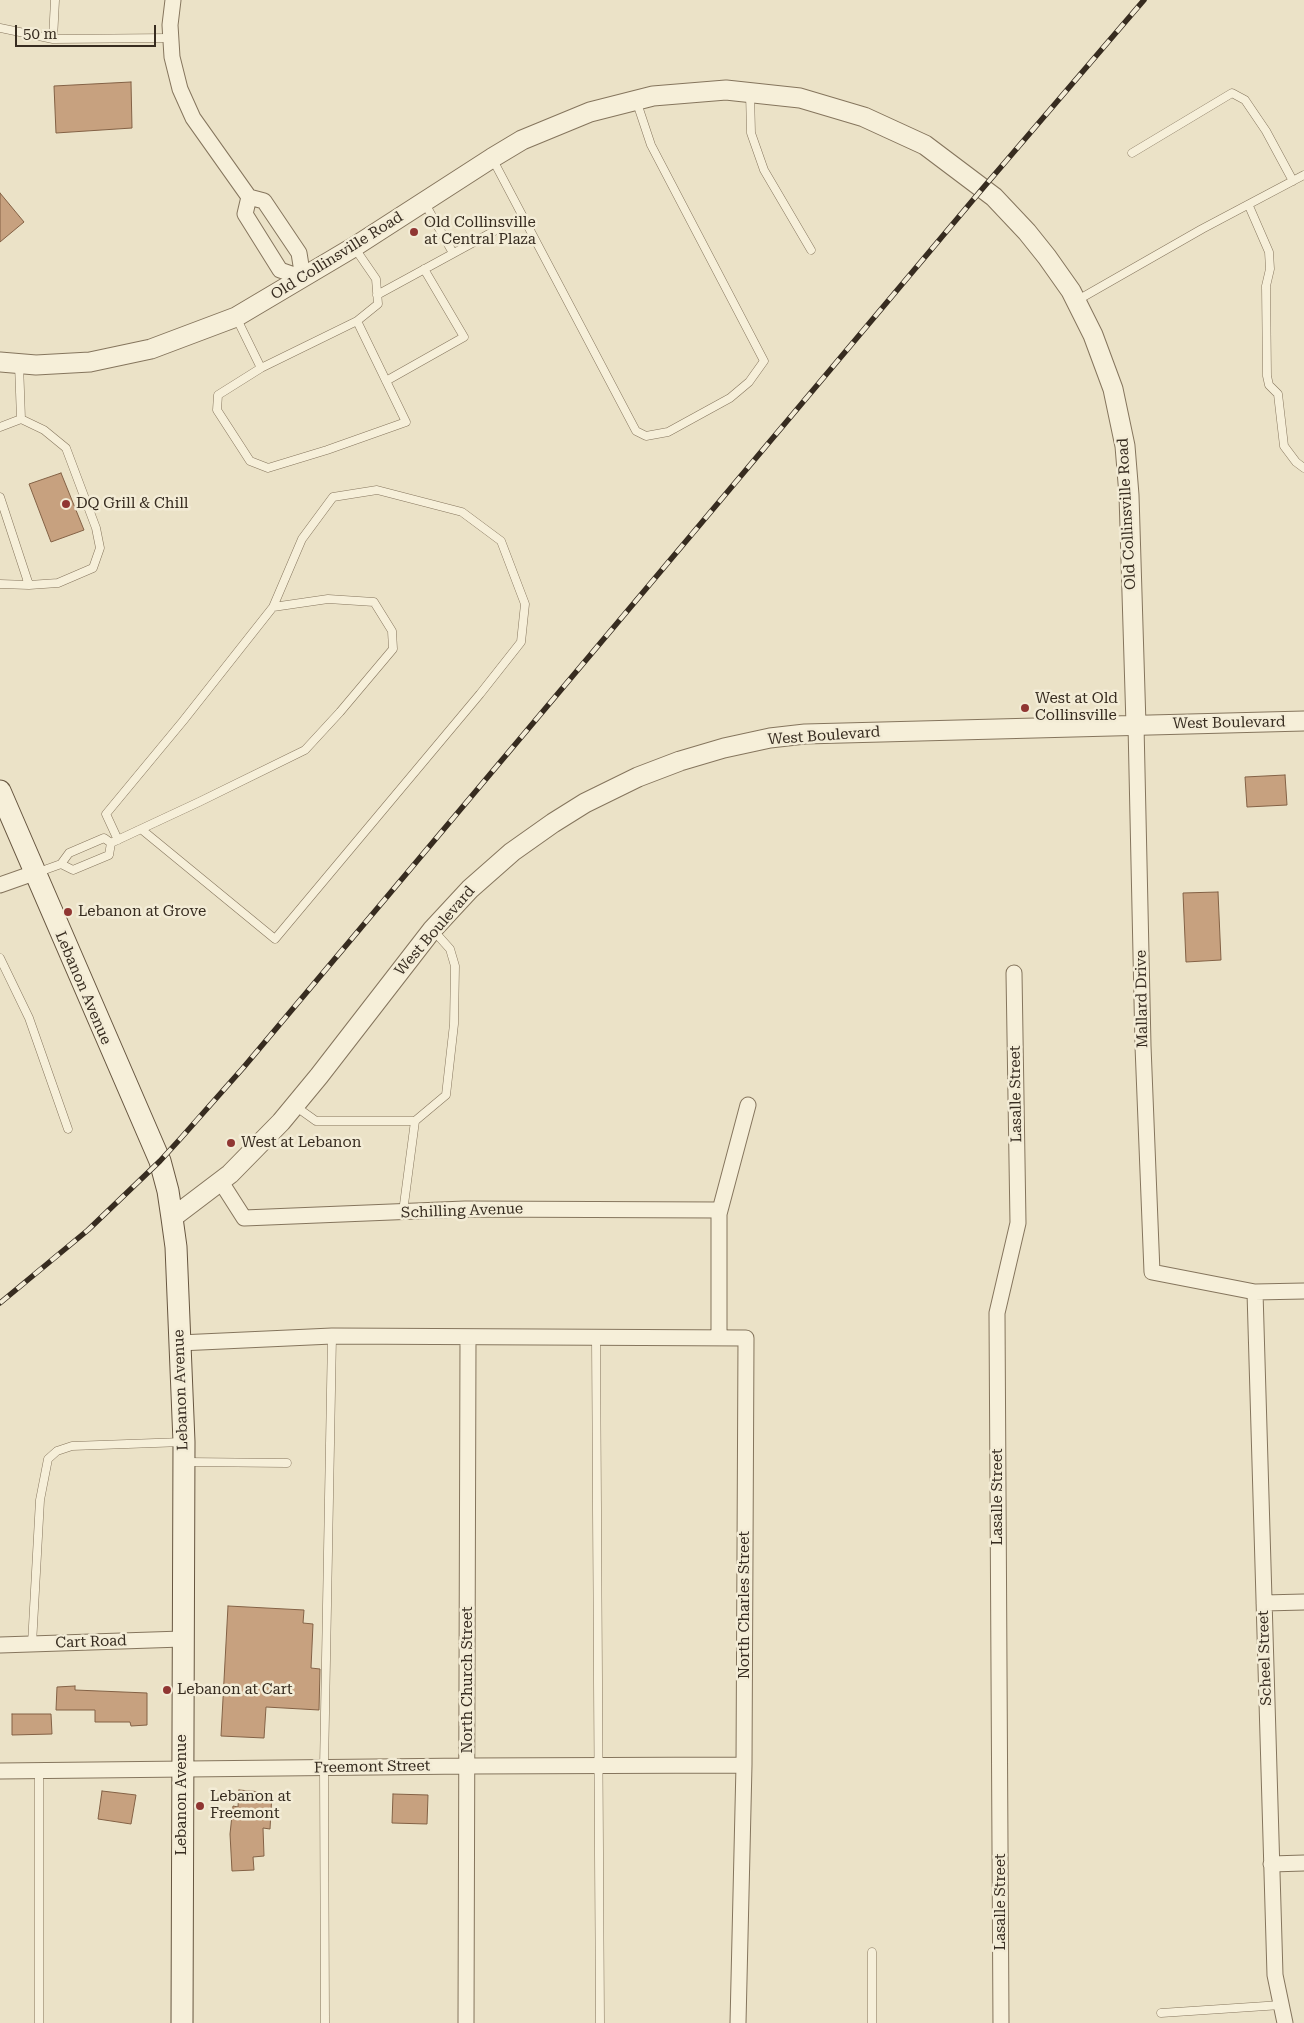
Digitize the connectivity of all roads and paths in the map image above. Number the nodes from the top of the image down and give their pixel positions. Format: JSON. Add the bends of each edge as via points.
{"nodes":[{"id":1,"x":55,"y":0,"type":"edge"},
{"id":2,"x":173,"y":0,"type":"edge"},
{"id":3,"x":0,"y":28,"type":"edge"},
{"id":4,"x":171,"y":38,"type":"junction"},
{"id":5,"x":52,"y":39,"type":"junction"},
{"id":6,"x":750,"y":92,"type":"junction"},
{"id":7,"x":636,"y":100,"type":"junction"},
{"id":8,"x":1132,"y":153,"type":"dead end"},
{"id":9,"x":492,"y":158,"type":"junction"},
{"id":10,"x":1304,"y":175,"type":"edge"},
{"id":11,"x":1293,"y":181,"type":"junction"},
{"id":12,"x":249,"y":197,"type":"junction"},
{"id":13,"x":424,"y":202,"type":"junction"},
{"id":14,"x":1249,"y":206,"type":"junction"},
{"id":15,"x":498,"y":229,"type":"dead end"},
{"id":16,"x":354,"y":247,"type":"junction"},
{"id":17,"x":811,"y":250,"type":"dead end"},
{"id":18,"x":454,"y":253,"type":"junction"},
{"id":19,"x":424,"y":269,"type":"junction"},
{"id":20,"x":303,"y":278,"type":"junction"},
{"id":21,"x":377,"y":296,"type":"junction"},
{"id":22,"x":1076,"y":301,"type":"junction"},
{"id":23,"x":236,"y":317,"type":"junction"},
{"id":24,"x":357,"y":321,"type":"junction"},
{"id":25,"x":0,"y":362,"type":"edge"},
{"id":26,"x":19,"y":364,"type":"junction"},
{"id":27,"x":261,"y":368,"type":"junction"},
{"id":28,"x":386,"y":381,"type":"junction"},
{"id":29,"x":21,"y":419,"type":"junction"},
{"id":30,"x":0,"y":427,"type":"edge"},
{"id":31,"x":1304,"y":468,"type":"edge"},
{"id":32,"x":0,"y":497,"type":"edge"},
{"id":33,"x":0,"y":584,"type":"edge"},
{"id":34,"x":29,"y":585,"type":"junction"},
{"id":35,"x":273,"y":607,"type":"junction"},
{"id":36,"x":1304,"y":721,"type":"edge"},
{"id":37,"x":1136,"y":725,"type":"junction"},
{"id":38,"x":0,"y":792,"type":"edge"},
{"id":39,"x":141,"y":829,"type":"junction"},
{"id":40,"x":115,"y":841,"type":"junction"},
{"id":41,"x":61,"y":864,"type":"junction"},
{"id":42,"x":34,"y":873,"type":"junction"},
{"id":43,"x":0,"y":885,"type":"edge"},
{"id":44,"x":432,"y":930,"type":"junction"},
{"id":45,"x":0,"y":958,"type":"edge"},
{"id":46,"x":1014,"y":973,"type":"dead end"},
{"id":47,"x":748,"y":1105,"type":"dead end"},
{"id":48,"x":295,"y":1106,"type":"junction"},
{"id":49,"x":415,"y":1121,"type":"junction"},
{"id":50,"x":68,"y":1129,"type":"dead end"},
{"id":51,"x":221,"y":1182,"type":"junction"},
{"id":52,"x":403,"y":1212,"type":"junction"},
{"id":53,"x":719,"y":1214,"type":"junction"},
{"id":54,"x":172,"y":1218,"type":"junction"},
{"id":55,"x":1304,"y":1291,"type":"edge"},
{"id":56,"x":1255,"y":1292,"type":"junction"},
{"id":57,"x":332,"y":1336,"type":"junction"},
{"id":58,"x":596,"y":1337,"type":"junction"},
{"id":59,"x":718,"y":1337,"type":"junction"},
{"id":60,"x":468,"y":1338,"type":"junction"},
{"id":61,"x":179,"y":1343,"type":"junction"},
{"id":62,"x":184,"y":1452,"type":"junction"},
{"id":63,"x":287,"y":1463,"type":"dead end"},
{"id":64,"x":1304,"y":1602,"type":"edge"},
{"id":65,"x":1264,"y":1603,"type":"junction"},
{"id":66,"x":182,"y":1639,"type":"junction"},
{"id":67,"x":32,"y":1644,"type":"junction"},
{"id":68,"x":0,"y":1645,"type":"edge"},
{"id":69,"x":744,"y":1765,"type":"junction"},
{"id":70,"x":468,"y":1766,"type":"junction"},
{"id":71,"x":598,"y":1766,"type":"junction"},
{"id":72,"x":324,"y":1767,"type":"junction"},
{"id":73,"x":182,"y":1769,"type":"junction"},
{"id":74,"x":0,"y":1771,"type":"edge"},
{"id":75,"x":40,"y":1771,"type":"junction"},
{"id":76,"x":1304,"y":1863,"type":"edge"},
{"id":77,"x":1271,"y":1864,"type":"junction"},
{"id":78,"x":872,"y":1952,"type":"dead end"},
{"id":79,"x":1281,"y":2005,"type":"junction"},
{"id":80,"x":1161,"y":2013,"type":"dead end"},
{"id":81,"x":39,"y":2023,"type":"edge"},
{"id":82,"x":182,"y":2023,"type":"edge"},
{"id":83,"x":325,"y":2023,"type":"edge"},
{"id":84,"x":466,"y":2023,"type":"edge"},
{"id":85,"x":600,"y":2023,"type":"edge"},
{"id":86,"x":738,"y":2023,"type":"edge"},
{"id":87,"x":872,"y":2023,"type":"edge"},
{"id":88,"x":1001,"y":2023,"type":"edge"},
{"id":89,"x":1284,"y":2023,"type":"edge"}],
"edges":[{"from":1,"to":5,"type":"lane"},
{"from":2,"to":4,"type":"street"},
{"from":3,"to":5,"type":"lane"},
{"from":4,"to":5,"type":"lane"},
{"from":4,"to":12,"type":"street","via":[[180,89],[193,118]]},
{"from":6,"to":7,"type":"street","name":"Old Collinsville Road","via":[[726,90]]},
{"from":6,"to":17,"type":"lane","via":[[751,133],[764,170]]},
{"from":6,"to":22,"type":"street","name":"Old Collinsville Road","via":[[800,98],[855,114],[925,145],[1003,206],[1041,248]]},
{"from":7,"to":9,"type":"street","name":"Old Collinsville Road","via":[[590,112],[522,140]]},
{"from":7,"to":9,"type":"lane","via":[[651,145],[764,361],[749,382],[730,398],[668,432],[646,436],[636,431]]},
{"from":8,"to":11,"type":"lane","via":[[1232,93],[1245,100]]},
{"from":9,"to":13,"type":"street","name":"Old Collinsville Road"},
{"from":10,"to":11,"type":"lane"},
{"from":11,"to":14,"type":"lane"},
{"from":12,"to":20,"type":"street","via":[[264,201],[299,253]]},
{"from":12,"to":20,"type":"street","via":[[245,214],[280,270]]},
{"from":13,"to":16,"type":"street","name":"Old Collinsville Road"},
{"from":13,"to":18,"type":"lane"},
{"from":14,"to":22,"type":"lane"},
{"from":14,"to":31,"type":"lane","via":[[1269,252],[1267,376],[1269,385],[1278,394],[1284,446]]},
{"from":15,"to":18,"type":"lane"},
{"from":16,"to":20,"type":"street","name":"Old Collinsville Road"},
{"from":16,"to":21,"type":"lane","via":[[376,279]]},
{"from":18,"to":19,"type":"lane"},
{"from":19,"to":21,"type":"lane"},
{"from":19,"to":28,"type":"lane","via":[[464,337]]},
{"from":20,"to":23,"type":"street","name":"Old Collinsville Road"},
{"from":21,"to":24,"type":"lane","via":[[378,304]]},
{"from":22,"to":37,"type":"street","name":"Old Collinsville Road","via":[[1107,370],[1124,440],[1129,495]]},
{"from":23,"to":26,"type":"street","name":"Old Collinsville Road","via":[[152,349],[90,362]]},
{"from":23,"to":27,"type":"lane"},
{"from":24,"to":27,"type":"lane"},
{"from":24,"to":28,"type":"lane"},
{"from":25,"to":26,"type":"street","name":"Old Collinsville Road"},
{"from":26,"to":29,"type":"lane"},
{"from":27,"to":28,"type":"lane","via":[[218,396],[218,410],[250,462],[268,468],[406,422]]},
{"from":29,"to":30,"type":"lane"},
{"from":29,"to":34,"type":"lane","via":[[44,430],[66,448],[96,528],[100,548],[93,568],[58,583]]},
{"from":32,"to":34,"type":"lane"},
{"from":33,"to":34,"type":"lane"},
{"from":35,"to":39,"type":"lane","via":[[328,599],[374,602],[392,631],[393,649],[304,750]]},
{"from":35,"to":39,"type":"lane","via":[[302,539],[333,497],[377,490],[462,512],[501,541],[525,604],[521,642],[275,939]]},
{"from":35,"to":40,"type":"lane","via":[[106,814]]},
{"from":36,"to":37,"type":"street","name":"West Boulevard"},
{"from":37,"to":44,"type":"street","name":"West Boulevard","via":[[806,734],[755,741],[694,756],[624,783],[553,823],[490,870]]},
{"from":37,"to":56,"type":"street","name":"Mallard Drive","via":[[1152,1272]]},
{"from":38,"to":42,"type":"main road","name":"Lebanon Avenue"},
{"from":39,"to":40,"type":"lane"},
{"from":40,"to":41,"type":"lane","via":[[104,838],[69,853]]},
{"from":40,"to":41,"type":"lane","via":[[109,854],[73,870]]},
{"from":41,"to":42,"type":"lane"},
{"from":42,"to":43,"type":"street"},
{"from":42,"to":54,"type":"main road","name":"Lebanon Avenue","via":[[160,1161]]},
{"from":44,"to":48,"type":"street","name":"West Boulevard"},
{"from":44,"to":49,"type":"lane","via":[[450,948],[454,966],[454,1024],[446,1095]]},
{"from":45,"to":50,"type":"lane","via":[[29,1018]]},
{"from":46,"to":88,"type":"street","name":"Lasalle Street","via":[[1018,1223],[997,1314]]},
{"from":47,"to":53,"type":"street"},
{"from":48,"to":49,"type":"lane","via":[[316,1121]]},
{"from":48,"to":51,"type":"street","name":"West Boulevard"},
{"from":49,"to":52,"type":"lane"},
{"from":51,"to":52,"type":"street","name":"Schilling Avenue","via":[[244,1218]]},
{"from":51,"to":54,"type":"street","name":"West Boulevard"},
{"from":52,"to":53,"type":"street","name":"Schilling Avenue","via":[[465,1209],[719,1210]]},
{"from":53,"to":59,"type":"street"},
{"from":54,"to":61,"type":"main road","name":"Lebanon Avenue"},
{"from":55,"to":56,"type":"street"},
{"from":56,"to":65,"type":"street","name":"Scheel Street"},
{"from":57,"to":60,"type":"street"},
{"from":57,"to":61,"type":"street"},
{"from":57,"to":72,"type":"lane"},
{"from":58,"to":59,"type":"street"},
{"from":58,"to":60,"type":"street"},
{"from":58,"to":71,"type":"lane"},
{"from":59,"to":69,"type":"street","name":"North Charles Street","via":[[746,1338]]},
{"from":60,"to":70,"type":"street","name":"North Church Street"},
{"from":61,"to":62,"type":"main road","name":"Lebanon Avenue"},
{"from":62,"to":63,"type":"lane"},
{"from":62,"to":66,"type":"main road","name":"Lebanon Avenue"},
{"from":62,"to":67,"type":"lane","via":[[72,1446],[57,1451],[48,1459],[40,1500]]},
{"from":64,"to":65,"type":"street"},
{"from":65,"to":77,"type":"street","name":"Scheel Street"},
{"from":66,"to":67,"type":"street","name":"Cart Road"},
{"from":66,"to":73,"type":"main road","name":"Lebanon Avenue"},
{"from":67,"to":68,"type":"street","name":"Cart Road"},
{"from":69,"to":71,"type":"street","name":"Freemont Street"},
{"from":69,"to":86,"type":"street","name":"North Charles Street"},
{"from":70,"to":71,"type":"street","name":"Freemont Street"},
{"from":70,"to":72,"type":"street","name":"Freemont Street"},
{"from":70,"to":84,"type":"street","name":"North Church Street"},
{"from":71,"to":85,"type":"lane"},
{"from":72,"to":73,"type":"street","name":"Freemont Street"},
{"from":72,"to":83,"type":"lane"},
{"from":73,"to":75,"type":"street","name":"Freemont Street"},
{"from":73,"to":82,"type":"main road","name":"Lebanon Avenue"},
{"from":74,"to":75,"type":"street","name":"Freemont Street"},
{"from":75,"to":81,"type":"lane"},
{"from":76,"to":77,"type":"street"},
{"from":77,"to":79,"type":"street","name":"Scheel Street","via":[[1275,1975]]},
{"from":78,"to":87,"type":"lane"},
{"from":79,"to":80,"type":"lane"},
{"from":79,"to":89,"type":"street","name":"Scheel Street"}]}
